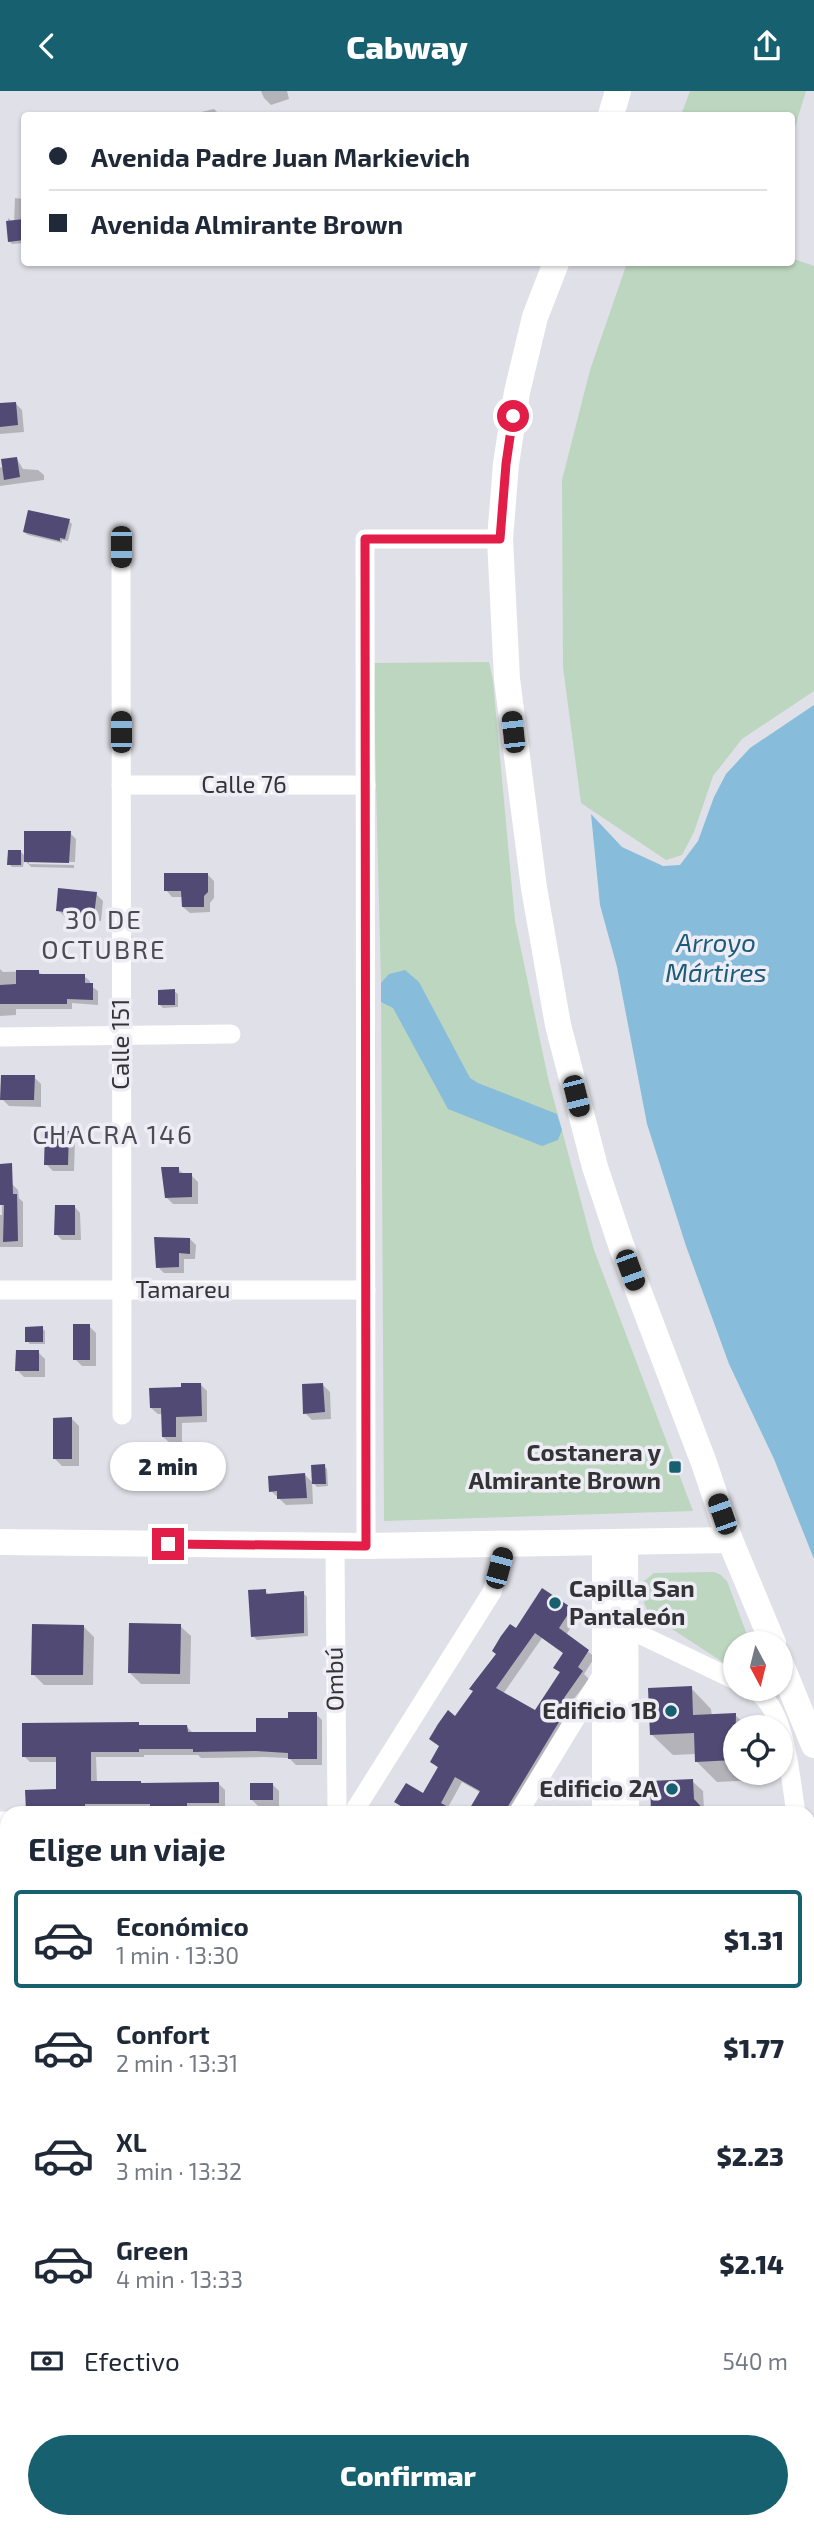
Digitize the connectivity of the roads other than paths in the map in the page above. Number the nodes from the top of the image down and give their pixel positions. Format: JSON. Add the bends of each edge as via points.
{"nodes":[{"id":1,"x":618,"y":91,"type":"edge"},
{"id":2,"x":612,"y":112,"type":"edge"},
{"id":3,"x":555,"y":266,"type":"edge"},
{"id":4,"x":500,"y":539,"type":"junction"},
{"id":5,"x":121,"y":547,"type":"dead end"},
{"id":6,"x":121,"y":785,"type":"junction"},
{"id":7,"x":366,"y":785,"type":"junction"},
{"id":8,"x":231,"y":1034,"type":"dead end"},
{"id":9,"x":121,"y":1036,"type":"junction"},
{"id":10,"x":0,"y":1037,"type":"edge"},
{"id":11,"x":0,"y":1290,"type":"edge"},
{"id":12,"x":121,"y":1290,"type":"junction"},
{"id":13,"x":366,"y":1290,"type":"junction"},
{"id":14,"x":122,"y":1415,"type":"dead end"},
{"id":15,"x":730,"y":1540,"type":"junction"},
{"id":16,"x":0,"y":1542,"type":"edge"},
{"id":17,"x":615,"y":1542,"type":"junction"},
{"id":18,"x":506,"y":1543,"type":"junction"},
{"id":19,"x":335,"y":1546,"type":"junction"},
{"id":20,"x":366,"y":1546,"type":"junction"},
{"id":21,"x":625,"y":1622,"type":"junction"},
{"id":22,"x":768,"y":1631,"type":"edge"},
{"id":23,"x":606,"y":1670,"type":"junction"},
{"id":24,"x":723,"y":1674,"type":"edge"},
{"id":25,"x":793,"y":1694,"type":"edge"},
{"id":26,"x":765,"y":1701,"type":"edge"},
{"id":27,"x":814,"y":1745,"type":"edge"},
{"id":28,"x":337,"y":1806,"type":"edge"},
{"id":29,"x":357,"y":1806,"type":"edge"},
{"id":30,"x":522,"y":1806,"type":"edge"},
{"id":31,"x":605,"y":1806,"type":"edge"},
{"id":32,"x":626,"y":1806,"type":"edge"},
{"id":33,"x":795,"y":1806,"type":"edge"}],
"edges":[{"from":1,"to":2,"type":"main road"},
{"from":3,"to":4,"type":"main road","via":[[535,317],[517,392]]},
{"from":4,"to":7,"type":"street","via":[[365,539]]},
{"from":4,"to":15,"type":"main road","via":[[516,758],[558,1025],[599,1180]]},
{"from":5,"to":6,"type":"street","name":"Calle 151"},
{"from":6,"to":7,"type":"street","name":"Calle 76"},
{"from":6,"to":9,"type":"street","name":"Calle 151"},
{"from":7,"to":13,"type":"street"},
{"from":8,"to":9,"type":"street"},
{"from":9,"to":10,"type":"street"},
{"from":9,"to":12,"type":"street","name":"Calle 151"},
{"from":11,"to":12,"type":"street","name":"Tamareu"},
{"from":12,"to":13,"type":"street","name":"Tamareu"},
{"from":12,"to":14,"type":"street","name":"Calle 151"},
{"from":13,"to":20,"type":"street"},
{"from":15,"to":17,"type":"main road"},
{"from":15,"to":22,"type":"main road"},
{"from":16,"to":19,"type":"main road"},
{"from":17,"to":18,"type":"main road"},
{"from":17,"to":21,"type":"main road"},
{"from":17,"to":23,"type":"main road"},
{"from":18,"to":20,"type":"main road"},
{"from":18,"to":29,"type":"street","via":[[492,1592]]},
{"from":19,"to":20,"type":"main road"},
{"from":19,"to":28,"type":"street","name":"Ombú"},
{"from":21,"to":24,"type":"street","via":[[640,1635]]},
{"from":21,"to":32,"type":"main road"},
{"from":23,"to":30,"type":"street"},
{"from":23,"to":31,"type":"main road"},
{"from":25,"to":27,"type":"main road"},
{"from":26,"to":33,"type":"street","via":[[780,1726]]}]}
